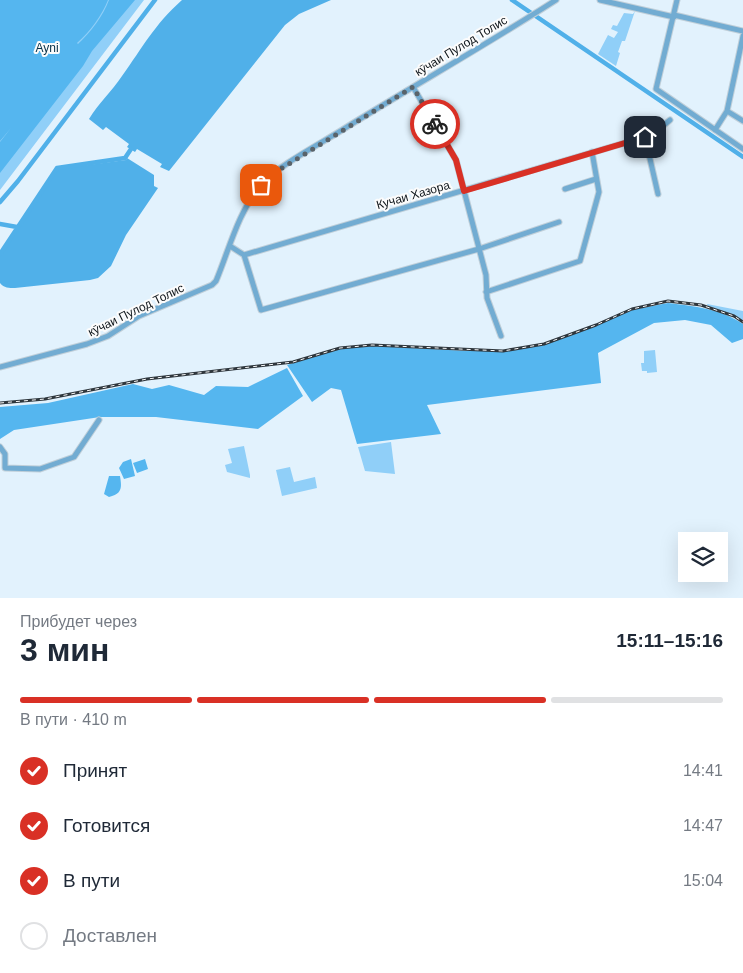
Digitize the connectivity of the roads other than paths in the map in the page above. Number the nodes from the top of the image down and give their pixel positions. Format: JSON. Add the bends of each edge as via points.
{"nodes":[{"id":1,"x":556,"y":0,"type":"edge"},
{"id":2,"x":600,"y":0,"type":"edge"},
{"id":3,"x":677,"y":0,"type":"edge"},
{"id":4,"x":674,"y":16,"type":"junction"},
{"id":5,"x":743,"y":31,"type":"edge"},
{"id":6,"x":743,"y":36,"type":"edge"},
{"id":7,"x":735,"y":71,"type":"junction"},
{"id":8,"x":743,"y":73,"type":"edge"},
{"id":9,"x":413,"y":87,"type":"junction"},
{"id":10,"x":727,"y":111,"type":"junction"},
{"id":11,"x":670,"y":120,"type":"dead end"},
{"id":12,"x":743,"y":121,"type":"edge"},
{"id":13,"x":715,"y":130,"type":"junction"},
{"id":14,"x":645,"y":137,"type":"junction"},
{"id":15,"x":743,"y":150,"type":"edge"},
{"id":16,"x":592,"y":152,"type":"junction"},
{"id":17,"x":596,"y":179,"type":"junction"},
{"id":18,"x":565,"y":189,"type":"dead end"},
{"id":19,"x":464,"y":191,"type":"junction"},
{"id":20,"x":658,"y":194,"type":"dead end"},
{"id":21,"x":559,"y":222,"type":"dead end"},
{"id":22,"x":230,"y":246,"type":"junction"},
{"id":23,"x":479,"y":249,"type":"junction"},
{"id":24,"x":244,"y":255,"type":"junction"},
{"id":25,"x":486,"y":292,"type":"junction"},
{"id":26,"x":501,"y":336,"type":"dead end"},
{"id":27,"x":0,"y":367,"type":"edge"},
{"id":28,"x":99,"y":420,"type":"dead end"},
{"id":29,"x":0,"y":447,"type":"edge"}],
"edges":[{"from":1,"to":9,"type":"street","name":"кӯчаи Пулод Толис"},
{"from":2,"to":4,"type":"street"},
{"from":3,"to":4,"type":"street"},
{"from":4,"to":5,"type":"street"},
{"from":4,"to":13,"type":"street","via":[[656,89]]},
{"from":6,"to":7,"type":"street"},
{"from":7,"to":8,"type":"street"},
{"from":7,"to":10,"type":"street"},
{"from":9,"to":19,"type":"street","via":[[456,160]]},
{"from":9,"to":22,"type":"street","name":"кӯчаи Пулод Толис","via":[[267,179],[248,204]]},
{"from":10,"to":12,"type":"street"},
{"from":10,"to":13,"type":"street"},
{"from":11,"to":14,"type":"street","name":"Кучаи Хазора"},
{"from":13,"to":15,"type":"street"},
{"from":14,"to":16,"type":"street","name":"Кучаи Хазора"},
{"from":14,"to":20,"type":"street"},
{"from":16,"to":17,"type":"street"},
{"from":16,"to":19,"type":"street","name":"Кучаи Хазора"},
{"from":17,"to":18,"type":"street"},
{"from":17,"to":25,"type":"street","via":[[599,192],[580,261]]},
{"from":19,"to":23,"type":"street"},
{"from":19,"to":24,"type":"street","name":"Кучаи Хазора"},
{"from":21,"to":23,"type":"street"},
{"from":22,"to":24,"type":"street"},
{"from":22,"to":27,"type":"street","name":"кӯчаи Пулод Толис","via":[[212,285],[139,316],[108,336]]},
{"from":23,"to":24,"type":"street","via":[[262,310]]},
{"from":23,"to":25,"type":"street","via":[[486,275]]},
{"from":25,"to":26,"type":"street"},
{"from":28,"to":29,"type":"street","via":[[74,456],[40,468],[5,468],[5,454]]}]}
